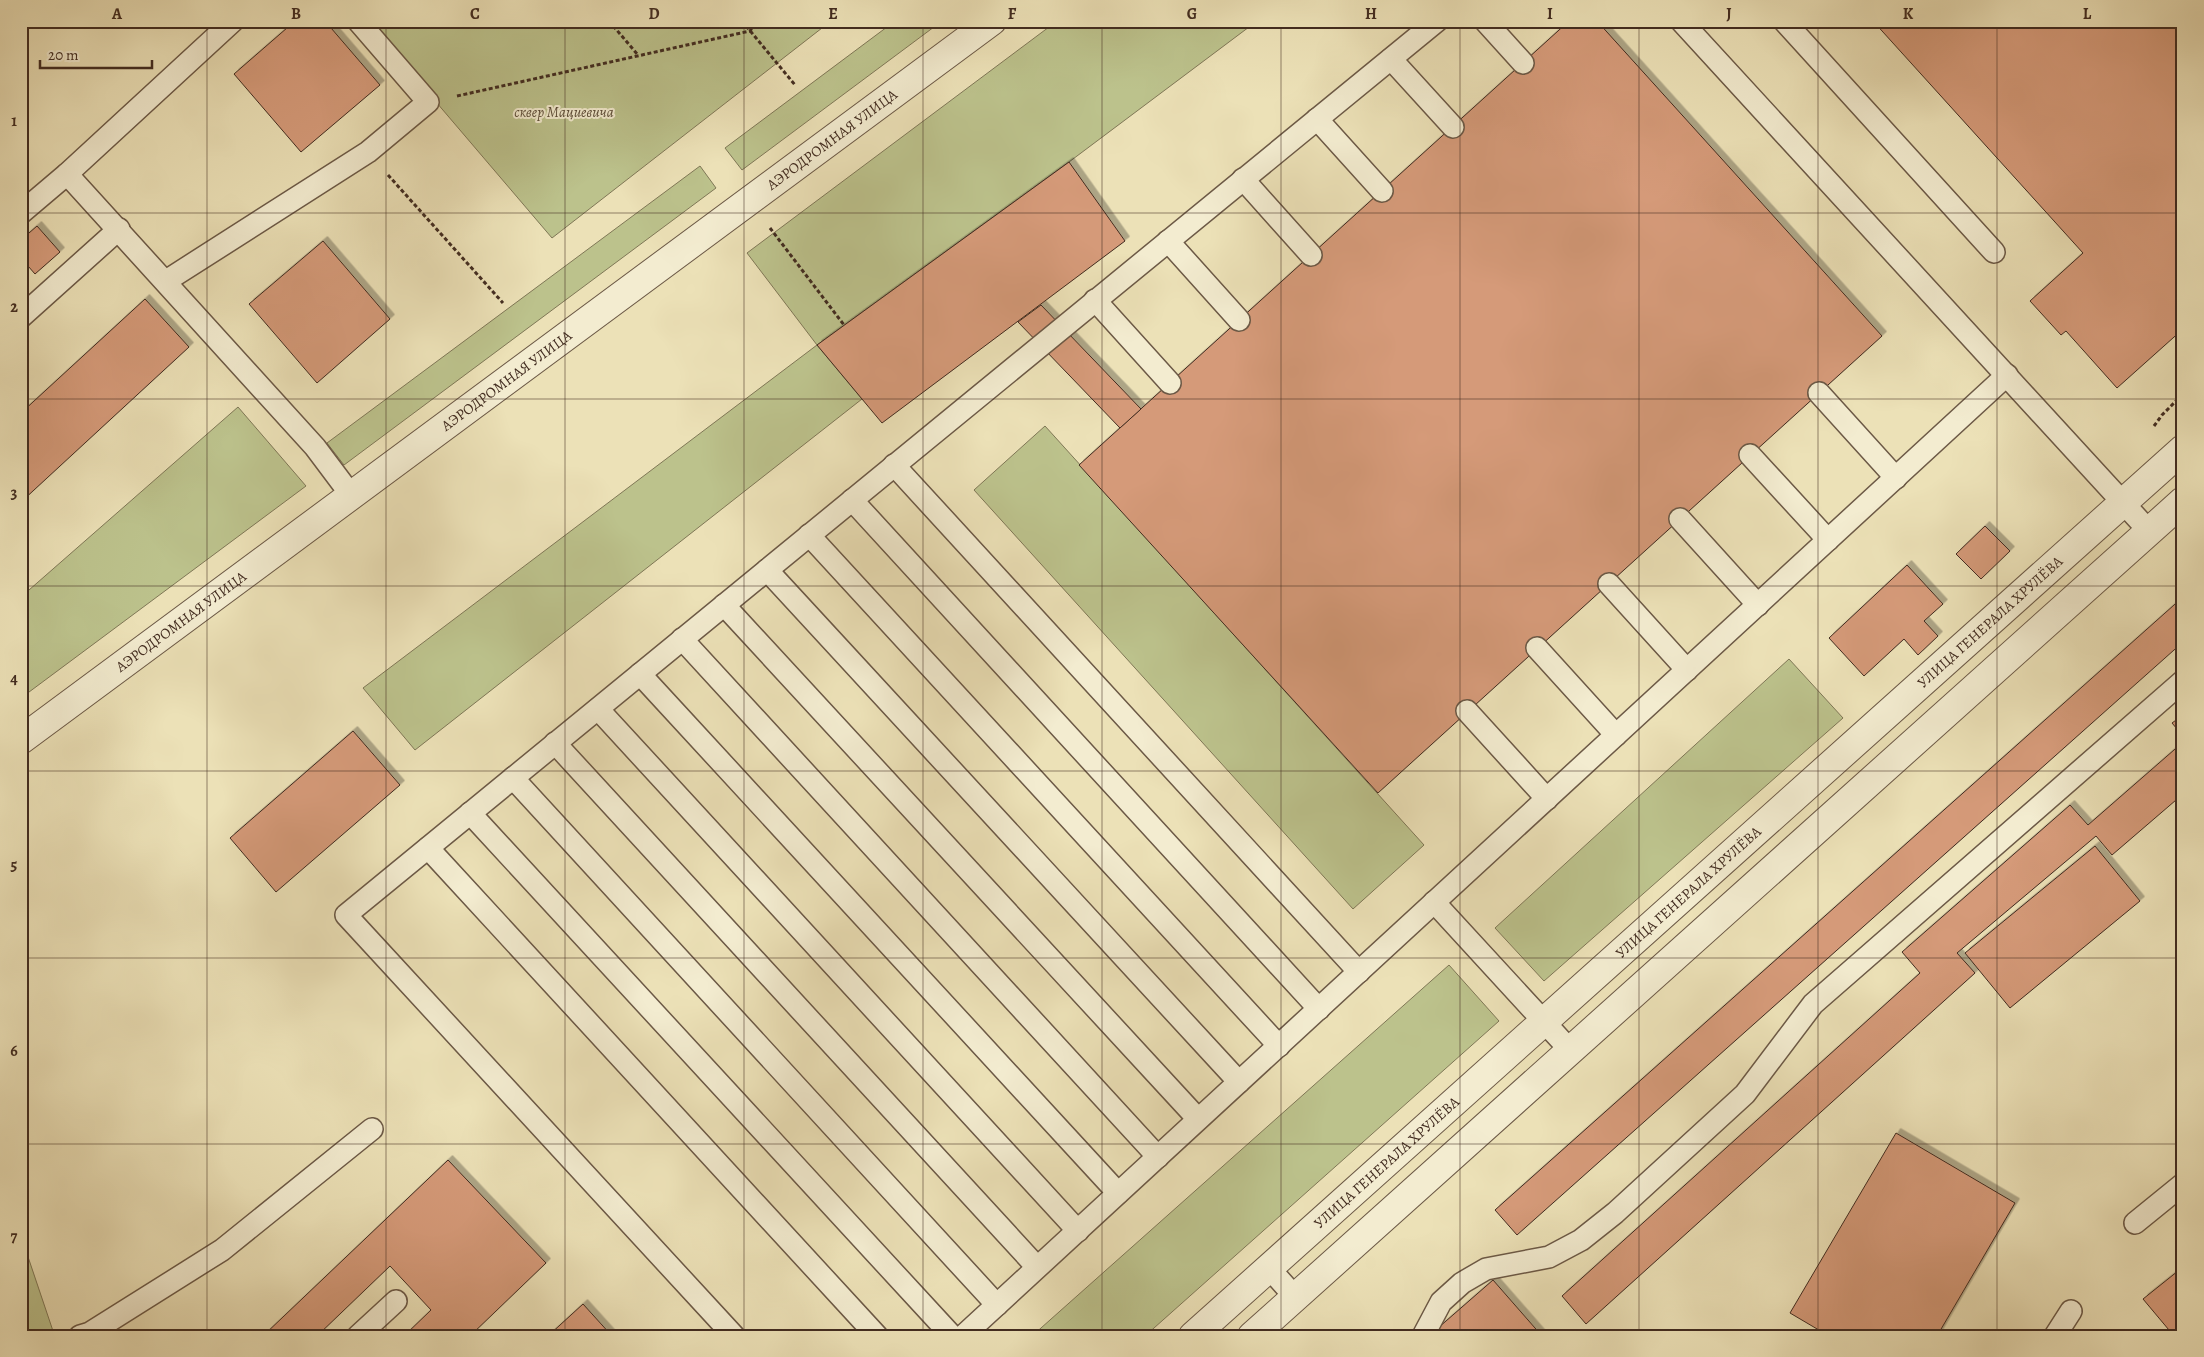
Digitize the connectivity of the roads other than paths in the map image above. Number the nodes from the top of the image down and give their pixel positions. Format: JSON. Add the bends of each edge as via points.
{"nodes":[{"id":1,"x":233,"y":21,"type":"edge"},
{"id":2,"x":358,"y":21,"type":"edge"},
{"id":3,"x":992,"y":21,"type":"edge"},
{"id":4,"x":1437,"y":21,"type":"edge"},
{"id":5,"x":1485,"y":21,"type":"edge"},
{"id":6,"x":1681,"y":21,"type":"edge"},
{"id":7,"x":1784,"y":21,"type":"edge"},
{"id":8,"x":1391,"y":59,"type":"junction"},
{"id":9,"x":1523,"y":63,"type":"dead end"},
{"id":10,"x":1317,"y":119,"type":"junction"},
{"id":11,"x":1452,"y":127,"type":"dead end"},
{"id":12,"x":66,"y":174,"type":"junction"},
{"id":13,"x":1243,"y":179,"type":"junction"},
{"id":14,"x":1382,"y":191,"type":"dead end"},
{"id":15,"x":21,"y":213,"type":"edge"},
{"id":16,"x":119,"y":229,"type":"junction"},
{"id":17,"x":1168,"y":241,"type":"junction"},
{"id":18,"x":1994,"y":252,"type":"dead end"},
{"id":19,"x":1311,"y":255,"type":"dead end"},
{"id":20,"x":166,"y":281,"type":"junction"},
{"id":21,"x":1095,"y":300,"type":"junction"},
{"id":22,"x":21,"y":317,"type":"edge"},
{"id":23,"x":1239,"y":320,"type":"dead end"},
{"id":24,"x":2007,"y":375,"type":"junction"},
{"id":25,"x":1170,"y":383,"type":"dead end"},
{"id":26,"x":1819,"y":393,"type":"dead end"},
{"id":27,"x":2183,"y":449,"type":"edge"},
{"id":28,"x":1750,"y":455,"type":"dead end"},
{"id":29,"x":894,"y":465,"type":"junction"},
{"id":30,"x":1896,"y":478,"type":"junction"},
{"id":31,"x":352,"y":495,"type":"junction"},
{"id":32,"x":852,"y":500,"type":"junction"},
{"id":33,"x":2183,"y":501,"type":"edge"},
{"id":34,"x":2123,"y":502,"type":"junction"},
{"id":35,"x":1680,"y":519,"type":"dead end"},
{"id":36,"x":2149,"y":531,"type":"junction"},
{"id":37,"x":809,"y":535,"type":"junction"},
{"id":38,"x":1828,"y":540,"type":"junction"},
{"id":39,"x":767,"y":570,"type":"junction"},
{"id":40,"x":1609,"y":584,"type":"dead end"},
{"id":41,"x":724,"y":605,"type":"junction"},
{"id":42,"x":1758,"y":605,"type":"junction"},
{"id":43,"x":682,"y":639,"type":"junction"},
{"id":44,"x":1537,"y":648,"type":"dead end"},
{"id":45,"x":1687,"y":670,"type":"junction"},
{"id":46,"x":640,"y":674,"type":"junction"},
{"id":47,"x":2183,"y":681,"type":"edge"},
{"id":48,"x":598,"y":709,"type":"junction"},
{"id":49,"x":1468,"y":711,"type":"dead end"},
{"id":50,"x":1616,"y":735,"type":"junction"},
{"id":51,"x":21,"y":740,"type":"edge"},
{"id":52,"x":555,"y":743,"type":"junction"},
{"id":53,"x":513,"y":778,"type":"junction"},
{"id":54,"x":1547,"y":799,"type":"junction"},
{"id":55,"x":470,"y":813,"type":"junction"},
{"id":56,"x":428,"y":848,"type":"junction"},
{"id":57,"x":1434,"y":902,"type":"junction"},
{"id":58,"x":1359,"y":972,"type":"junction"},
{"id":59,"x":1319,"y":1008,"type":"junction"},
{"id":60,"x":1544,"y":1022,"type":"junction"},
{"id":61,"x":1279,"y":1046,"type":"junction"},
{"id":62,"x":1570,"y":1050,"type":"junction"},
{"id":63,"x":1239,"y":1082,"type":"junction"},
{"id":64,"x":1198,"y":1119,"type":"junction"},
{"id":65,"x":372,"y":1129,"type":"dead end"},
{"id":66,"x":1158,"y":1157,"type":"junction"},
{"id":67,"x":2183,"y":1184,"type":"edge"},
{"id":68,"x":1118,"y":1193,"type":"junction"},
{"id":69,"x":2135,"y":1222,"type":"dead end"},
{"id":70,"x":1078,"y":1231,"type":"junction"},
{"id":71,"x":1037,"y":1267,"type":"junction"},
{"id":72,"x":1269,"y":1268,"type":"junction"},
{"id":73,"x":1295,"y":1297,"type":"junction"},
{"id":74,"x":396,"y":1301,"type":"dead end"},
{"id":75,"x":997,"y":1305,"type":"junction"},
{"id":76,"x":2071,"y":1311,"type":"dead end"},
{"id":77,"x":80,"y":1336,"type":"edge"},
{"id":78,"x":358,"y":1336,"type":"edge"},
{"id":79,"x":734,"y":1336,"type":"edge"},
{"id":80,"x":877,"y":1336,"type":"edge"},
{"id":81,"x":952,"y":1336,"type":"edge"},
{"id":82,"x":963,"y":1336,"type":"edge"},
{"id":83,"x":1193,"y":1336,"type":"edge"},
{"id":84,"x":1252,"y":1336,"type":"edge"},
{"id":85,"x":1423,"y":1336,"type":"edge"},
{"id":86,"x":2056,"y":1336,"type":"edge"}],
"edges":[{"from":1,"to":12,"type":"lane"},
{"from":2,"to":20,"type":"lane","via":[[428,102],[368,152]]},
{"from":3,"to":31,"type":"street","name":"АЭРОДРОМНАЯ УЛИЦА"},
{"from":4,"to":8,"type":"lane"},
{"from":5,"to":9,"type":"lane"},
{"from":6,"to":24,"type":"lane"},
{"from":7,"to":18,"type":"lane"},
{"from":8,"to":10,"type":"lane"},
{"from":8,"to":11,"type":"lane"},
{"from":10,"to":13,"type":"lane"},
{"from":10,"to":14,"type":"lane"},
{"from":12,"to":15,"type":"lane"},
{"from":12,"to":16,"type":"lane"},
{"from":13,"to":17,"type":"lane"},
{"from":13,"to":19,"type":"lane"},
{"from":16,"to":20,"type":"lane"},
{"from":16,"to":22,"type":"lane"},
{"from":17,"to":21,"type":"lane"},
{"from":17,"to":23,"type":"lane"},
{"from":20,"to":31,"type":"lane","via":[[315,447]]},
{"from":21,"to":25,"type":"lane"},
{"from":21,"to":29,"type":"lane"},
{"from":24,"to":30,"type":"lane"},
{"from":24,"to":34,"type":"lane"},
{"from":26,"to":30,"type":"lane"},
{"from":27,"to":34,"type":"street","name":"УЛИЦА ГЕНЕРАЛА ХРУЛЁВА"},
{"from":28,"to":38,"type":"lane"},
{"from":29,"to":32,"type":"lane"},
{"from":29,"to":58,"type":"lane"},
{"from":30,"to":38,"type":"lane"},
{"from":31,"to":51,"type":"street","name":"АЭРОДРОМНАЯ УЛИЦА"},
{"from":32,"to":37,"type":"lane"},
{"from":32,"to":59,"type":"lane"},
{"from":33,"to":36,"type":"street"},
{"from":34,"to":36,"type":"lane"},
{"from":34,"to":60,"type":"street","name":"УЛИЦА ГЕНЕРАЛА ХРУЛЁВА"},
{"from":35,"to":42,"type":"lane"},
{"from":36,"to":62,"type":"street"},
{"from":37,"to":39,"type":"lane"},
{"from":37,"to":61,"type":"lane"},
{"from":38,"to":42,"type":"lane"},
{"from":39,"to":41,"type":"lane"},
{"from":39,"to":63,"type":"lane"},
{"from":40,"to":45,"type":"lane"},
{"from":41,"to":43,"type":"lane"},
{"from":41,"to":64,"type":"lane"},
{"from":42,"to":45,"type":"lane"},
{"from":43,"to":46,"type":"lane"},
{"from":43,"to":66,"type":"lane"},
{"from":44,"to":50,"type":"lane"},
{"from":45,"to":50,"type":"lane"},
{"from":46,"to":48,"type":"lane"},
{"from":46,"to":68,"type":"lane"},
{"from":47,"to":85,"type":"lane","via":[[1813,1004],[1745,1094],[1615,1212],[1581,1240],[1549,1257],[1486,1269],[1462,1283],[1441,1302]]},
{"from":48,"to":52,"type":"lane"},
{"from":48,"to":70,"type":"lane"},
{"from":49,"to":54,"type":"lane"},
{"from":50,"to":54,"type":"lane"},
{"from":52,"to":53,"type":"lane"},
{"from":52,"to":71,"type":"lane"},
{"from":53,"to":55,"type":"lane"},
{"from":53,"to":75,"type":"lane"},
{"from":54,"to":57,"type":"lane"},
{"from":55,"to":56,"type":"lane"},
{"from":55,"to":81,"type":"lane"},
{"from":56,"to":79,"type":"lane","via":[[346,915]]},
{"from":56,"to":80,"type":"lane"},
{"from":57,"to":58,"type":"lane"},
{"from":57,"to":60,"type":"lane"},
{"from":58,"to":59,"type":"lane"},
{"from":59,"to":61,"type":"lane"},
{"from":60,"to":62,"type":"lane"},
{"from":60,"to":72,"type":"street","name":"УЛИЦА ГЕНЕРАЛА ХРУЛЁВА"},
{"from":61,"to":63,"type":"lane"},
{"from":62,"to":73,"type":"street"},
{"from":63,"to":64,"type":"lane"},
{"from":64,"to":66,"type":"lane"},
{"from":65,"to":77,"type":"lane","via":[[222,1250],[90,1333]]},
{"from":66,"to":68,"type":"lane"},
{"from":67,"to":69,"type":"lane"},
{"from":68,"to":70,"type":"lane"},
{"from":70,"to":71,"type":"lane"},
{"from":71,"to":75,"type":"lane"},
{"from":72,"to":73,"type":"lane"},
{"from":72,"to":83,"type":"street","name":"УЛИЦА ГЕНЕРАЛА ХРУЛЁВА"},
{"from":73,"to":84,"type":"street"},
{"from":74,"to":78,"type":"lane"},
{"from":75,"to":82,"type":"lane"},
{"from":76,"to":86,"type":"lane"}]}
